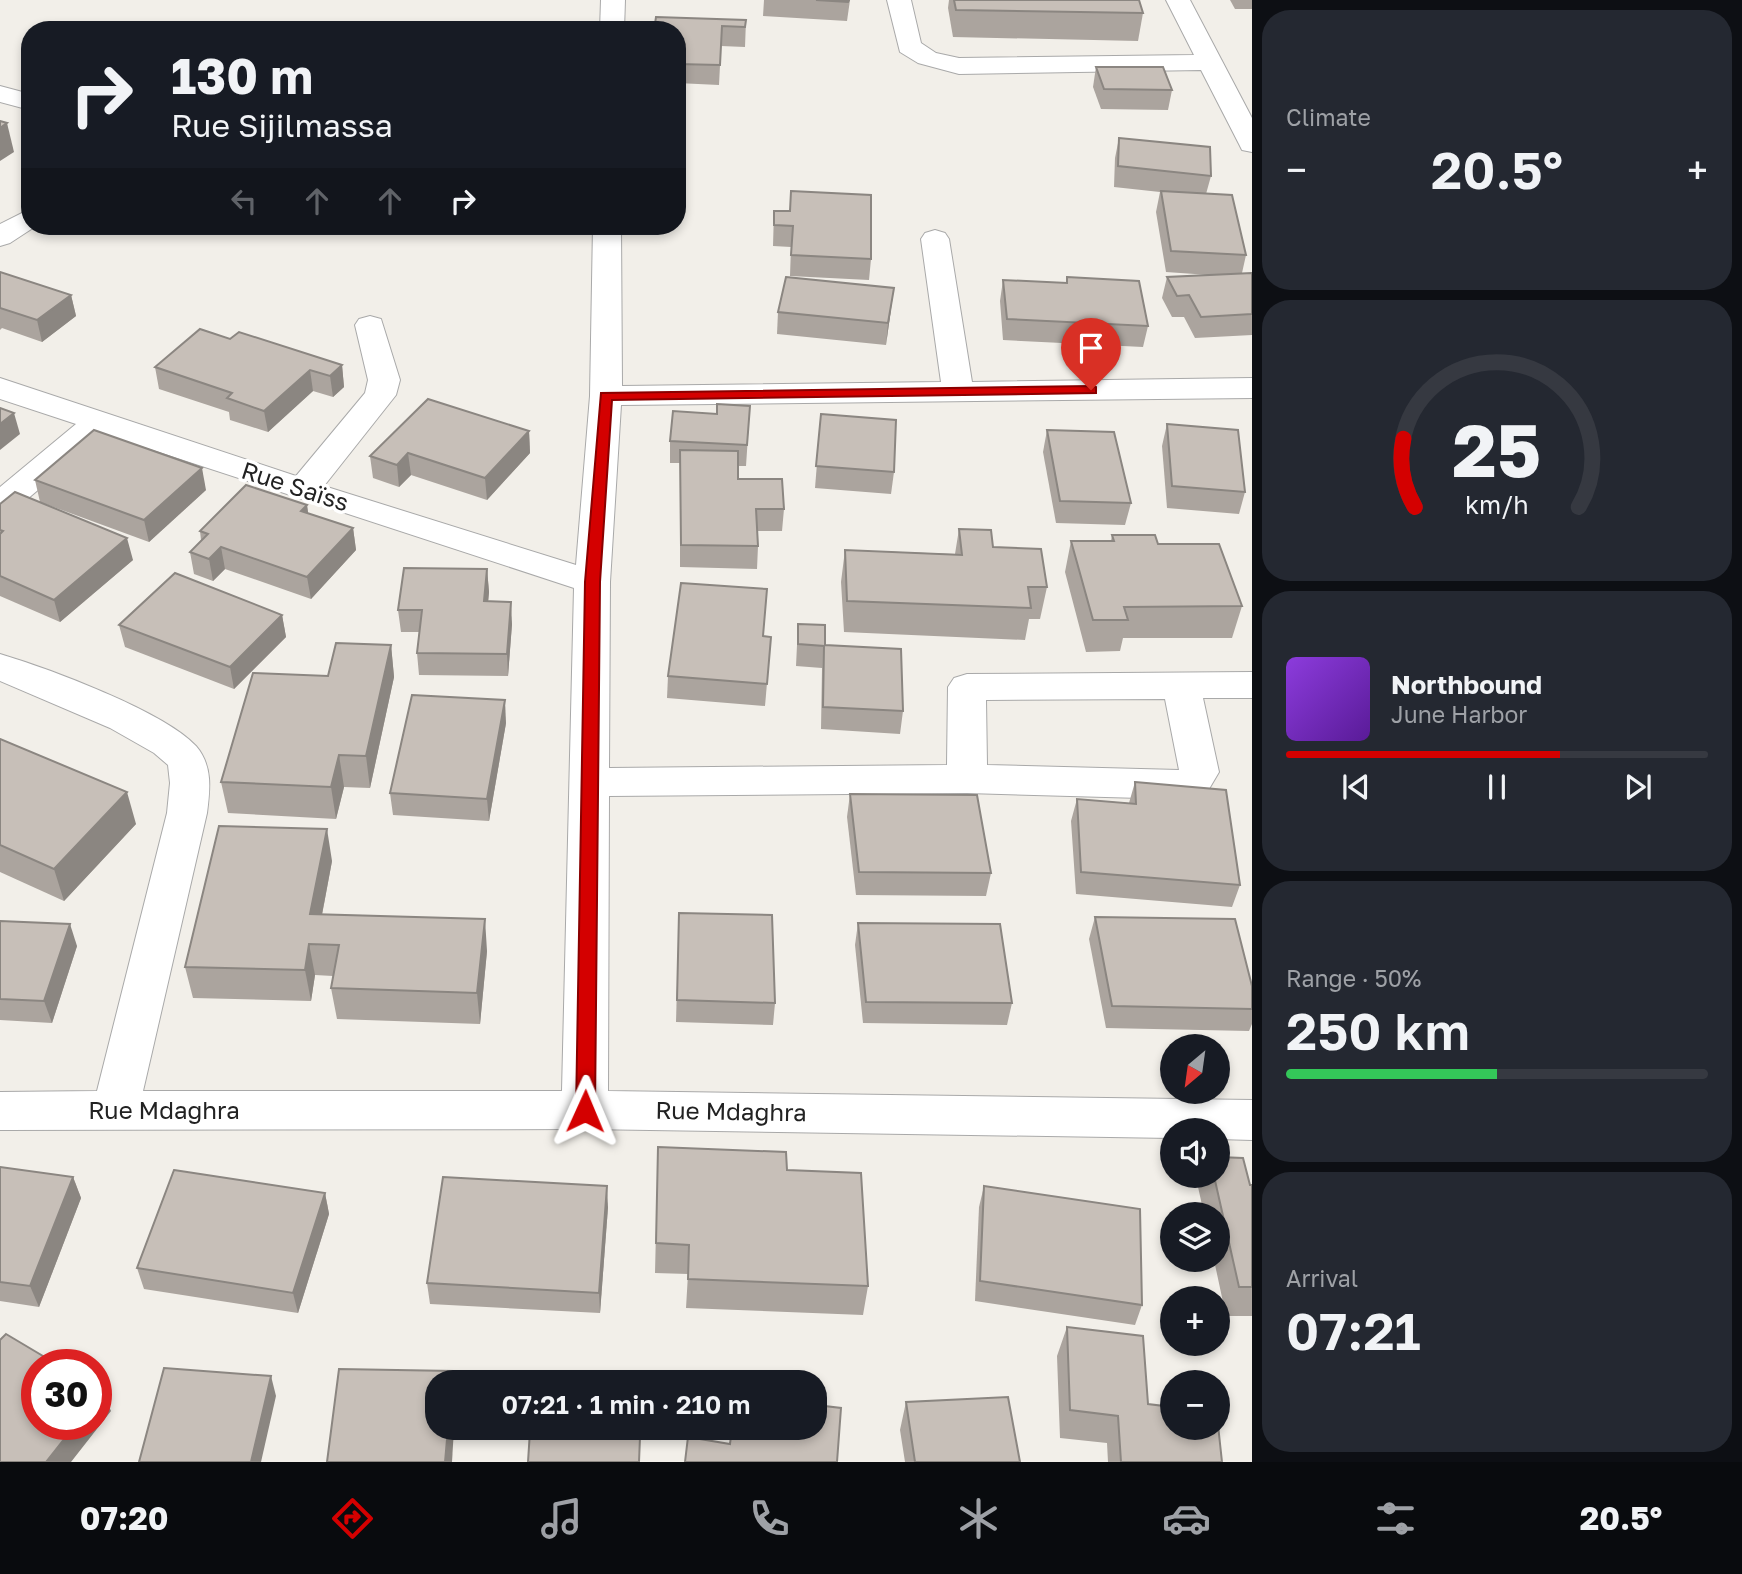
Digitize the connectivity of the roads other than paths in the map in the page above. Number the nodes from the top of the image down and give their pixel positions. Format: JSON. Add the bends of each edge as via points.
{"nodes":[{"id":1,"x":613,"y":0,"type":"edge"},
{"id":2,"x":899,"y":0,"type":"edge"},
{"id":3,"x":1178,"y":0,"type":"edge"},
{"id":4,"x":612,"y":21,"type":"edge"},
{"id":5,"x":1209,"y":62,"type":"junction"},
{"id":6,"x":0,"y":94,"type":"edge"},
{"id":7,"x":21,"y":100,"type":"edge"},
{"id":8,"x":1252,"y":144,"type":"edge"},
{"id":9,"x":21,"y":222,"type":"edge"},
{"id":10,"x":607,"y":235,"type":"edge"},
{"id":11,"x":0,"y":237,"type":"edge"},
{"id":12,"x":935,"y":239,"type":"dead end"},
{"id":13,"x":370,"y":325,"type":"dead end"},
{"id":14,"x":0,"y":388,"type":"edge"},
{"id":15,"x":1252,"y":388,"type":"edge"},
{"id":16,"x":958,"y":391,"type":"junction"},
{"id":17,"x":606,"y":396,"type":"junction"},
{"id":18,"x":99,"y":422,"type":"junction"},
{"id":19,"x":303,"y":490,"type":"junction"},
{"id":20,"x":0,"y":504,"type":"edge"},
{"id":21,"x":592,"y":582,"type":"junction"},
{"id":22,"x":0,"y":667,"type":"edge"},
{"id":23,"x":1252,"y":685,"type":"edge"},
{"id":24,"x":1182,"y":687,"type":"junction"},
{"id":25,"x":967,"y":779,"type":"junction"},
{"id":26,"x":592,"y":782,"type":"junction"},
{"id":27,"x":0,"y":1111,"type":"edge"},
{"id":28,"x":115,"y":1111,"type":"junction"},
{"id":29,"x":585,"y":1111,"type":"junction"},
{"id":30,"x":1252,"y":1120,"type":"edge"}],
"edges":[{"from":1,"to":4,"type":"street"},
{"from":2,"to":5,"type":"street","via":[[909,47],[940,63]]},
{"from":3,"to":5,"type":"street"},
{"from":5,"to":8,"type":"street"},
{"from":6,"to":7,"type":"street"},
{"from":9,"to":11,"type":"street"},
{"from":10,"to":17,"type":"street"},
{"from":12,"to":16,"type":"street"},
{"from":13,"to":19,"type":"street","via":[[384,380],[380,395]]},
{"from":14,"to":18,"type":"street","name":"Rue Saïss"},
{"from":15,"to":16,"type":"street"},
{"from":16,"to":17,"type":"street"},
{"from":17,"to":21,"type":"street"},
{"from":18,"to":19,"type":"street","name":"Rue Saïss"},
{"from":18,"to":20,"type":"street"},
{"from":19,"to":21,"type":"street","name":"Rue Saïss"},
{"from":21,"to":26,"type":"street"},
{"from":22,"to":28,"type":"street","via":[[157,734],[183,757],[191,781]]},
{"from":23,"to":24,"type":"street"},
{"from":24,"to":25,"type":"street","via":[[967,687]]},
{"from":24,"to":25,"type":"street","via":[[1199,772],[1189,782]]},
{"from":25,"to":26,"type":"street"},
{"from":26,"to":29,"type":"street"},
{"from":27,"to":28,"type":"street","name":"Rue Mdaghra"},
{"from":28,"to":29,"type":"street","name":"Rue Mdaghra"},
{"from":29,"to":30,"type":"street","name":"Rue Mdaghra"}]}
